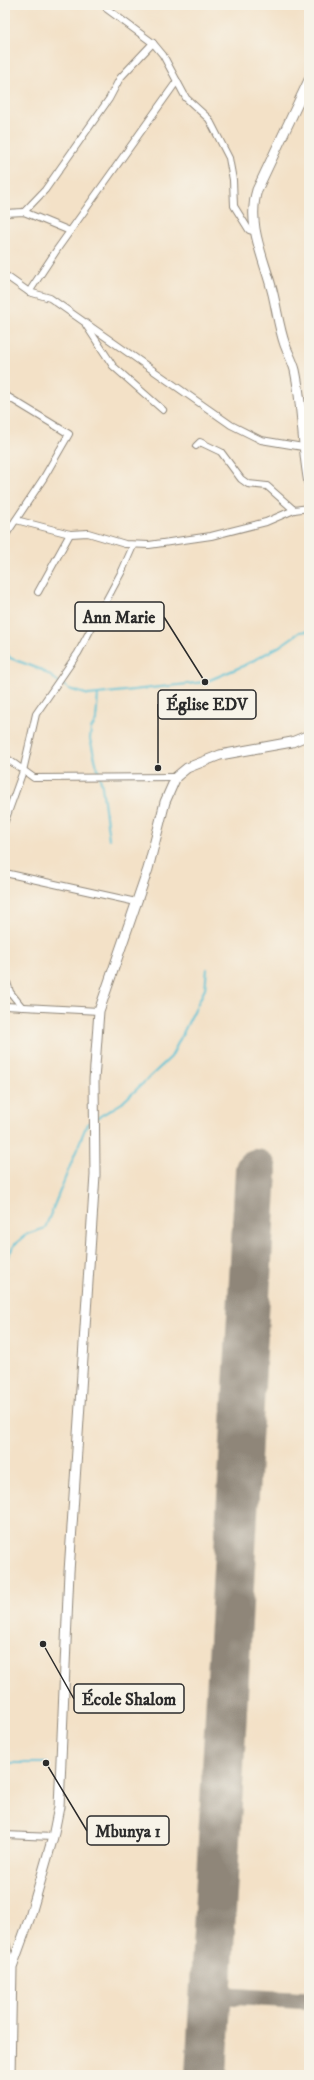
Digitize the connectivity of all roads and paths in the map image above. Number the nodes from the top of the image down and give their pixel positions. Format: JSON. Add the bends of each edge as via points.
{"nodes":[{"id":1,"x":108,"y":9,"type":"dead end"},
{"id":2,"x":154,"y":43,"type":"junction"},
{"id":3,"x":309,"y":80,"type":"edge"},
{"id":4,"x":178,"y":81,"type":"junction"},
{"id":5,"x":24,"y":212,"type":"junction"},
{"id":6,"x":5,"y":213,"type":"edge"},
{"id":7,"x":70,"y":231,"type":"junction"},
{"id":8,"x":255,"y":232,"type":"junction"},
{"id":9,"x":5,"y":275,"type":"edge"},
{"id":10,"x":29,"y":292,"type":"junction"},
{"id":11,"x":84,"y":322,"type":"junction"},
{"id":12,"x":5,"y":395,"type":"edge"},
{"id":13,"x":163,"y":410,"type":"dead end"},
{"id":14,"x":196,"y":446,"type":"dead end"},
{"id":15,"x":304,"y":447,"type":"junction"},
{"id":16,"x":309,"y":483,"type":"edge"},
{"id":17,"x":309,"y":508,"type":"edge"},
{"id":18,"x":294,"y":510,"type":"junction"},
{"id":19,"x":16,"y":520,"type":"junction"},
{"id":20,"x":70,"y":534,"type":"junction"},
{"id":21,"x":5,"y":536,"type":"edge"},
{"id":22,"x":133,"y":546,"type":"junction"},
{"id":23,"x":38,"y":592,"type":"dead end"},
{"id":24,"x":309,"y":735,"type":"edge"},
{"id":25,"x":5,"y":757,"type":"edge"},
{"id":26,"x":22,"y":771,"type":"junction"},
{"id":27,"x":176,"y":777,"type":"junction"},
{"id":28,"x":5,"y":819,"type":"edge"},
{"id":29,"x":5,"y":873,"type":"edge"},
{"id":30,"x":136,"y":902,"type":"junction"},
{"id":31,"x":5,"y":976,"type":"edge"},
{"id":32,"x":5,"y":1006,"type":"edge"},
{"id":33,"x":22,"y":1007,"type":"junction"},
{"id":34,"x":99,"y":1012,"type":"junction"},
{"id":35,"x":5,"y":1835,"type":"edge"},
{"id":36,"x":53,"y":1837,"type":"junction"},
{"id":37,"x":5,"y":1937,"type":"edge"},
{"id":38,"x":12,"y":1967,"type":"junction"},
{"id":39,"x":8,"y":2058,"type":"edge"},
{"id":40,"x":10,"y":2075,"type":"edge"}],
"edges":[{"from":1,"to":2,"type":"street"},
{"from":2,"to":4,"type":"street"},
{"from":2,"to":5,"type":"street","via":[[120,78],[109,99],[45,190]]},
{"from":3,"to":8,"type":"street","via":[[257,190],[252,205]]},
{"from":4,"to":7,"type":"street"},
{"from":4,"to":8,"type":"street","via":[[186,98],[208,119],[217,134],[229,158],[234,206],[249,230]]},
{"from":5,"to":6,"type":"street"},
{"from":5,"to":7,"type":"street"},
{"from":7,"to":10,"type":"street"},
{"from":8,"to":15,"type":"street","via":[[273,294],[276,317],[295,370]]},
{"from":9,"to":10,"type":"street"},
{"from":10,"to":11,"type":"street","via":[[50,298]]},
{"from":11,"to":13,"type":"street","via":[[113,366]]},
{"from":11,"to":15,"type":"street","via":[[231,425],[261,440]]},
{"from":12,"to":19,"type":"street","via":[[69,434]]},
{"from":14,"to":18,"type":"street","via":[[200,442],[221,452],[241,479],[248,484],[267,486]]},
{"from":15,"to":16,"type":"street"},
{"from":17,"to":18,"type":"street"},
{"from":18,"to":22,"type":"street","via":[[266,522],[211,536]]},
{"from":19,"to":20,"type":"street"},
{"from":19,"to":21,"type":"street"},
{"from":20,"to":22,"type":"street","via":[[88,533]]},
{"from":20,"to":23,"type":"street"},
{"from":22,"to":26,"type":"street","via":[[78,653],[36,714]]},
{"from":24,"to":27,"type":"street","via":[[292,742],[220,755],[187,768]]},
{"from":25,"to":26,"type":"street"},
{"from":26,"to":27,"type":"street","via":[[34,778]]},
{"from":26,"to":28,"type":"street"},
{"from":27,"to":30,"type":"street","via":[[165,802],[148,869]]},
{"from":29,"to":30,"type":"street"},
{"from":30,"to":34,"type":"street"},
{"from":31,"to":33,"type":"street","via":[[10,992]]},
{"from":32,"to":33,"type":"street"},
{"from":33,"to":34,"type":"street"},
{"from":34,"to":36,"type":"street","via":[[94,1080],[95,1175],[69,1572],[59,1807]]},
{"from":35,"to":36,"type":"street"},
{"from":36,"to":38,"type":"street","via":[[30,1917]]},
{"from":37,"to":38,"type":"street"},
{"from":38,"to":39,"type":"street"},
{"from":39,"to":40,"type":"street"}]}
